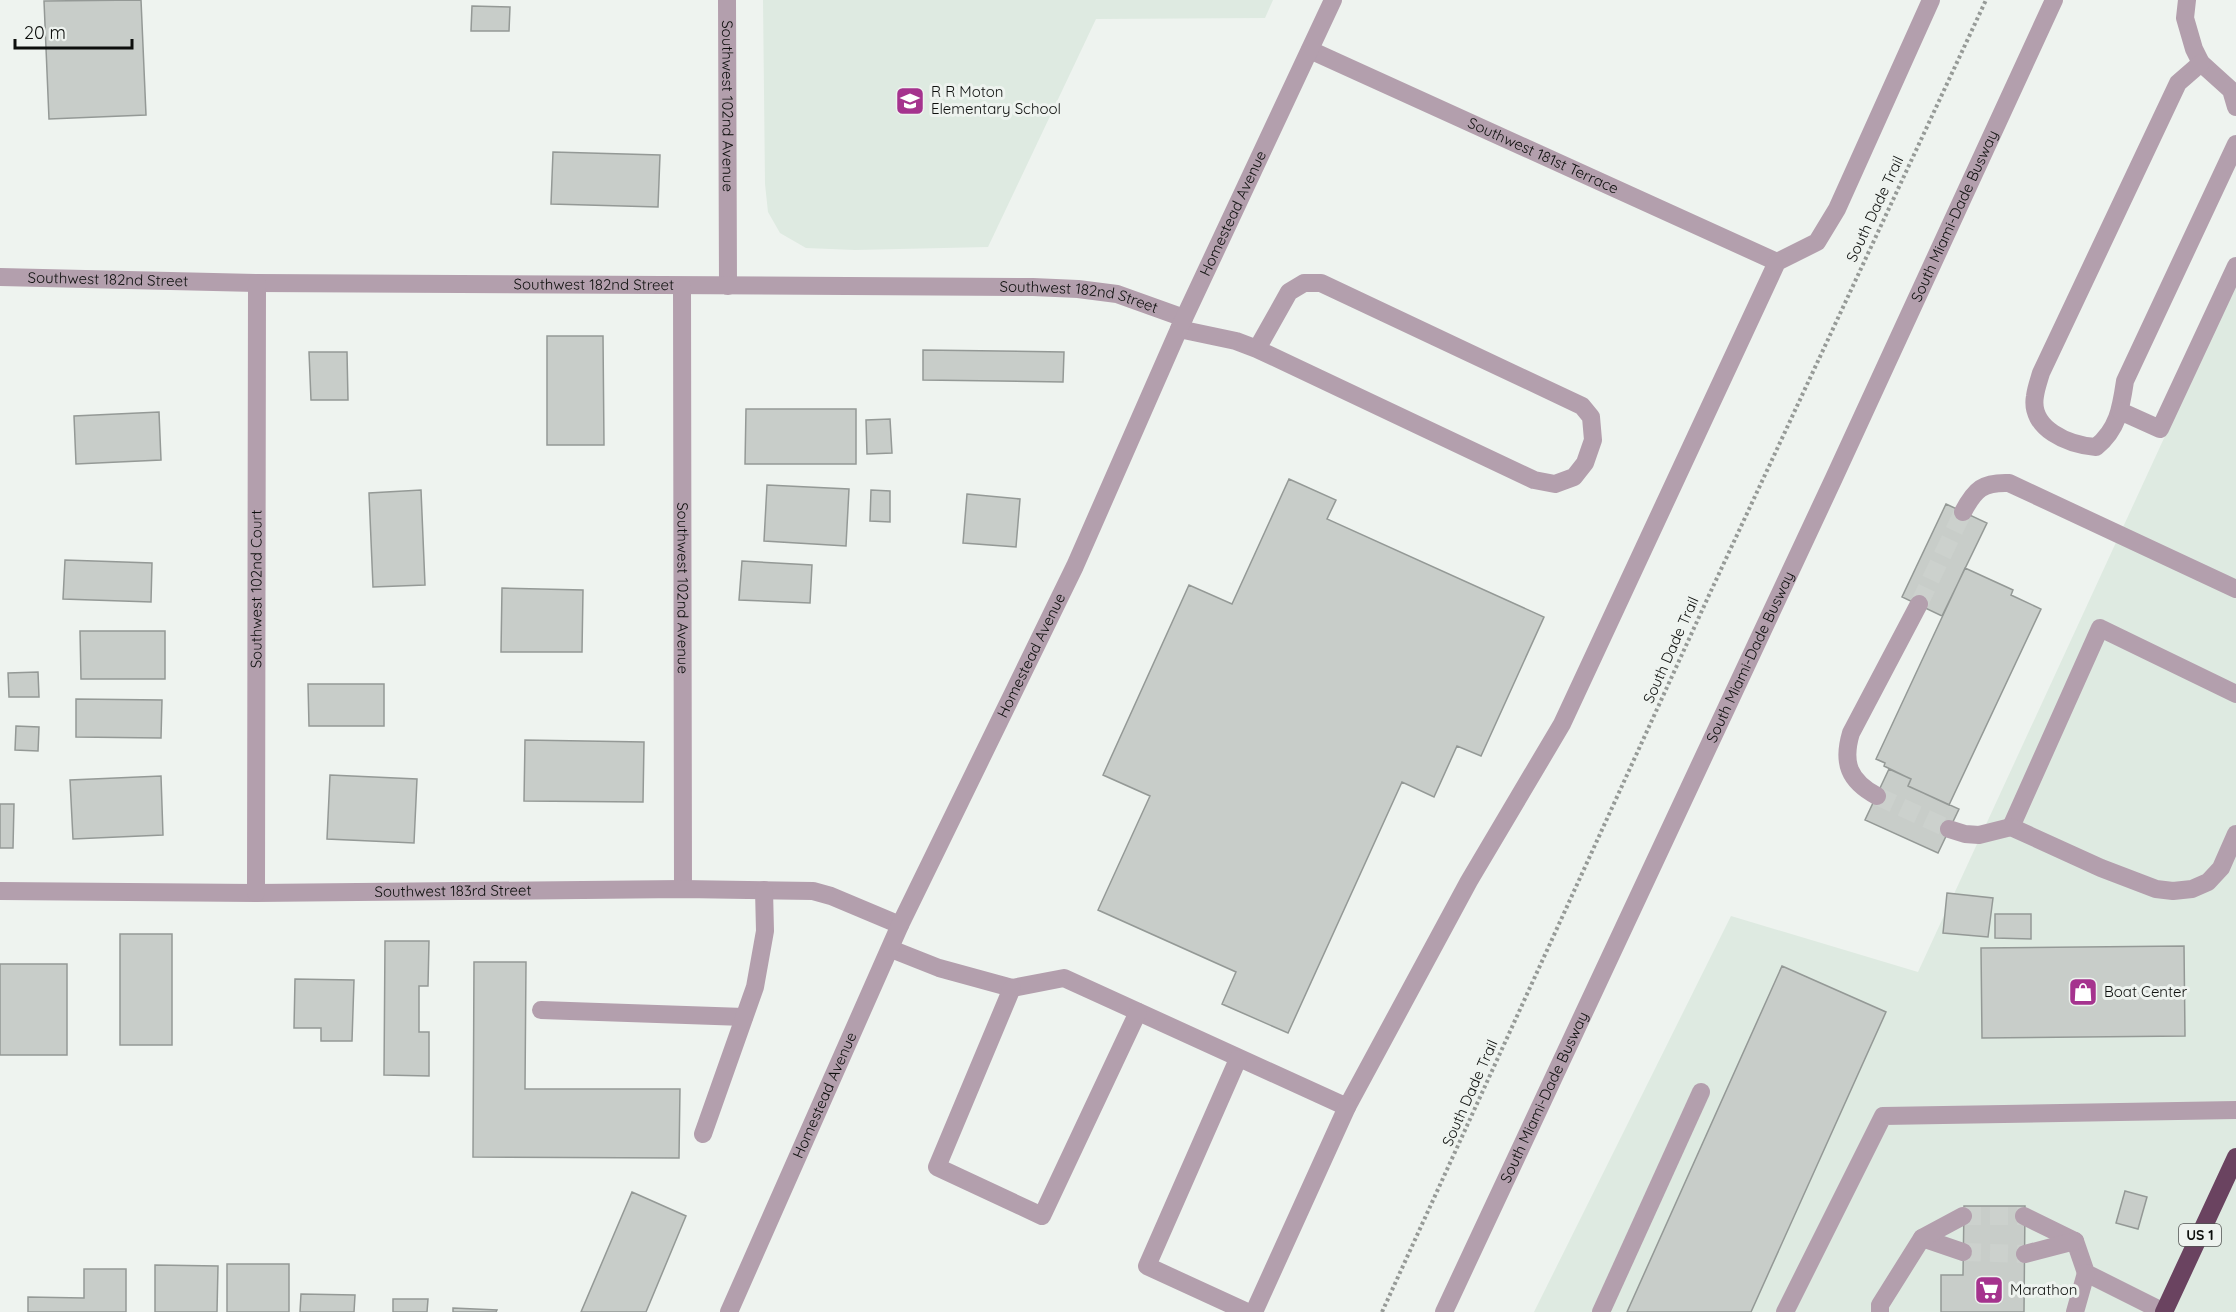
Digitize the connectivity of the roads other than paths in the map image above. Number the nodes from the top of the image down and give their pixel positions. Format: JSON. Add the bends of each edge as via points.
{"nodes":[{"id":1,"x":727,"y":0,"type":"edge"},
{"id":2,"x":1333,"y":0,"type":"edge"},
{"id":3,"x":1931,"y":0,"type":"edge"},
{"id":4,"x":2054,"y":0,"type":"edge"},
{"id":5,"x":2187,"y":0,"type":"edge"},
{"id":6,"x":1310,"y":50,"type":"junction"},
{"id":7,"x":2201,"y":63,"type":"junction"},
{"id":8,"x":2236,"y":107,"type":"edge"},
{"id":9,"x":2236,"y":144,"type":"edge"},
{"id":10,"x":1777,"y":262,"type":"junction"},
{"id":11,"x":2236,"y":266,"type":"edge"},
{"id":12,"x":0,"y":277,"type":"edge"},
{"id":13,"x":257,"y":283,"type":"junction"},
{"id":14,"x":682,"y":286,"type":"junction"},
{"id":15,"x":728,"y":286,"type":"junction"},
{"id":16,"x":1181,"y":324,"type":"junction"},
{"id":17,"x":1257,"y":349,"type":"junction"},
{"id":18,"x":2120,"y":411,"type":"junction"},
{"id":19,"x":1963,"y":512,"type":"tunnel mouth"},
{"id":20,"x":2236,"y":589,"type":"edge"},
{"id":21,"x":1919,"y":604,"type":"tunnel mouth"},
{"id":22,"x":2236,"y":694,"type":"edge"},
{"id":23,"x":1877,"y":796,"type":"tunnel mouth"},
{"id":24,"x":2012,"y":827,"type":"junction"},
{"id":25,"x":1949,"y":829,"type":"tunnel mouth"},
{"id":26,"x":2236,"y":834,"type":"edge"},
{"id":27,"x":683,"y":889,"type":"junction"},
{"id":28,"x":764,"y":890,"type":"junction"},
{"id":29,"x":0,"y":891,"type":"edge"},
{"id":30,"x":256,"y":893,"type":"junction"},
{"id":31,"x":900,"y":925,"type":"junction"},
{"id":32,"x":891,"y":949,"type":"junction"},
{"id":33,"x":1012,"y":988,"type":"junction"},
{"id":34,"x":540,"y":1010,"type":"dead end"},
{"id":35,"x":1138,"y":1012,"type":"junction"},
{"id":36,"x":744,"y":1017,"type":"junction"},
{"id":37,"x":1238,"y":1059,"type":"junction"},
{"id":38,"x":1701,"y":1092,"type":"dead end"},
{"id":39,"x":1347,"y":1107,"type":"junction"},
{"id":40,"x":2236,"y":1110,"type":"edge"},
{"id":41,"x":703,"y":1134,"type":"dead end"},
{"id":42,"x":2236,"y":1157,"type":"edge"},
{"id":43,"x":1963,"y":1215,"type":"tunnel mouth"},
{"id":44,"x":2024,"y":1216,"type":"tunnel mouth"},
{"id":45,"x":1922,"y":1238,"type":"junction"},
{"id":46,"x":2075,"y":1241,"type":"junction"},
{"id":47,"x":1963,"y":1252,"type":"tunnel mouth"},
{"id":48,"x":2025,"y":1254,"type":"tunnel mouth"},
{"id":49,"x":2086,"y":1273,"type":"junction"},
{"id":50,"x":729,"y":1312,"type":"edge"},
{"id":51,"x":1247,"y":1312,"type":"edge"},
{"id":52,"x":1254,"y":1312,"type":"edge"},
{"id":53,"x":1444,"y":1312,"type":"edge"},
{"id":54,"x":1601,"y":1312,"type":"edge"},
{"id":55,"x":1785,"y":1312,"type":"edge"},
{"id":56,"x":1880,"y":1312,"type":"edge"},
{"id":57,"x":2075,"y":1312,"type":"edge"},
{"id":58,"x":2164,"y":1312,"type":"edge"}],
"edges":[{"from":1,"to":15,"type":"street","name":"Southwest 102nd Avenue"},
{"from":2,"to":6,"type":"street","name":"Homestead Avenue"},
{"from":3,"to":10,"type":"street","via":[[1837,209],[1817,242]]},
{"from":4,"to":53,"type":"street","name":"South Miami-Dade Busway"},
{"from":5,"to":7,"type":"street","via":[[2185,18]]},
{"from":6,"to":10,"type":"street","name":"Southwest 181st Terrace"},
{"from":6,"to":16,"type":"street","name":"Homestead Avenue"},
{"from":7,"to":8,"type":"street","via":[[2231,90]]},
{"from":7,"to":18,"type":"street","via":[[2178,83],[2041,373],[2034,397],[2036,415],[2042,422],[2055,435],[2078,446],[2096,447],[2108,437]]},
{"from":9,"to":18,"type":"street","via":[[2125,381]]},
{"from":10,"to":39,"type":"street","via":[[1562,724],[1469,880]]},
{"from":11,"to":18,"type":"street","via":[[2160,429]]},
{"from":12,"to":13,"type":"street","name":"Southwest 182nd Street"},
{"from":13,"to":14,"type":"street","name":"Southwest 182nd Street"},
{"from":13,"to":30,"type":"street","name":"Southwest 102nd Court"},
{"from":14,"to":15,"type":"street","name":"Southwest 182nd Street"},
{"from":14,"to":27,"type":"street","name":"Southwest 102nd Avenue"},
{"from":15,"to":16,"type":"street","name":"Southwest 182nd Street","via":[[1078,288],[1117,294]]},
{"from":16,"to":17,"type":"street","name":"Southwest 182nd Street"},
{"from":16,"to":31,"type":"street","name":"Homestead Avenue","via":[[1075,566]]},
{"from":17,"to":17,"type":"street","name":"Southwest 182nd Street","via":[[1534,480],[1555,484],[1574,477],[1585,463],[1593,440],[1591,417],[1582,406],[1321,283],[1304,284],[1289,292]]},
{"from":19,"to":20,"type":"street","via":[[1984,486],[2009,483]]},
{"from":21,"to":23,"type":"street","via":[[1847,744],[1850,771],[1863,789]]},
{"from":22,"to":24,"type":"street","via":[[2100,628]]},
{"from":24,"to":25,"type":"street","via":[[1979,835]]},
{"from":24,"to":26,"type":"street","via":[[2101,868],[2156,889],[2173,891],[2208,882],[2221,868]]},
{"from":27,"to":28,"type":"street","name":"Southwest 183rd Street"},
{"from":27,"to":30,"type":"street","name":"Southwest 183rd Street"},
{"from":28,"to":31,"type":"street","name":"Southwest 183rd Street","via":[[822,893]]},
{"from":28,"to":36,"type":"street","via":[[765,930],[755,987]]},
{"from":29,"to":30,"type":"street","name":"Southwest 183rd Street"},
{"from":31,"to":32,"type":"street","name":"Homestead Avenue"},
{"from":32,"to":33,"type":"street","via":[[939,968]]},
{"from":32,"to":50,"type":"street","name":"Homestead Avenue"},
{"from":33,"to":35,"type":"street","via":[[1064,978]]},
{"from":33,"to":35,"type":"street","via":[[937,1167],[1042,1216]]},
{"from":34,"to":36,"type":"street"},
{"from":35,"to":37,"type":"street"},
{"from":36,"to":41,"type":"street"},
{"from":37,"to":39,"type":"street"},
{"from":37,"to":51,"type":"street","via":[[1147,1266]]},
{"from":38,"to":54,"type":"street"},
{"from":39,"to":52,"type":"street"},
{"from":40,"to":55,"type":"street","via":[[1883,1116]]},
{"from":42,"to":58,"type":"highway","number":"US 1"},
{"from":43,"to":45,"type":"street"},
{"from":44,"to":46,"type":"street"},
{"from":45,"to":47,"type":"street"},
{"from":45,"to":56,"type":"street","via":[[1880,1305]]},
{"from":46,"to":48,"type":"street"},
{"from":46,"to":49,"type":"street"},
{"from":49,"to":57,"type":"street"},
{"from":49,"to":58,"type":"street"}]}
